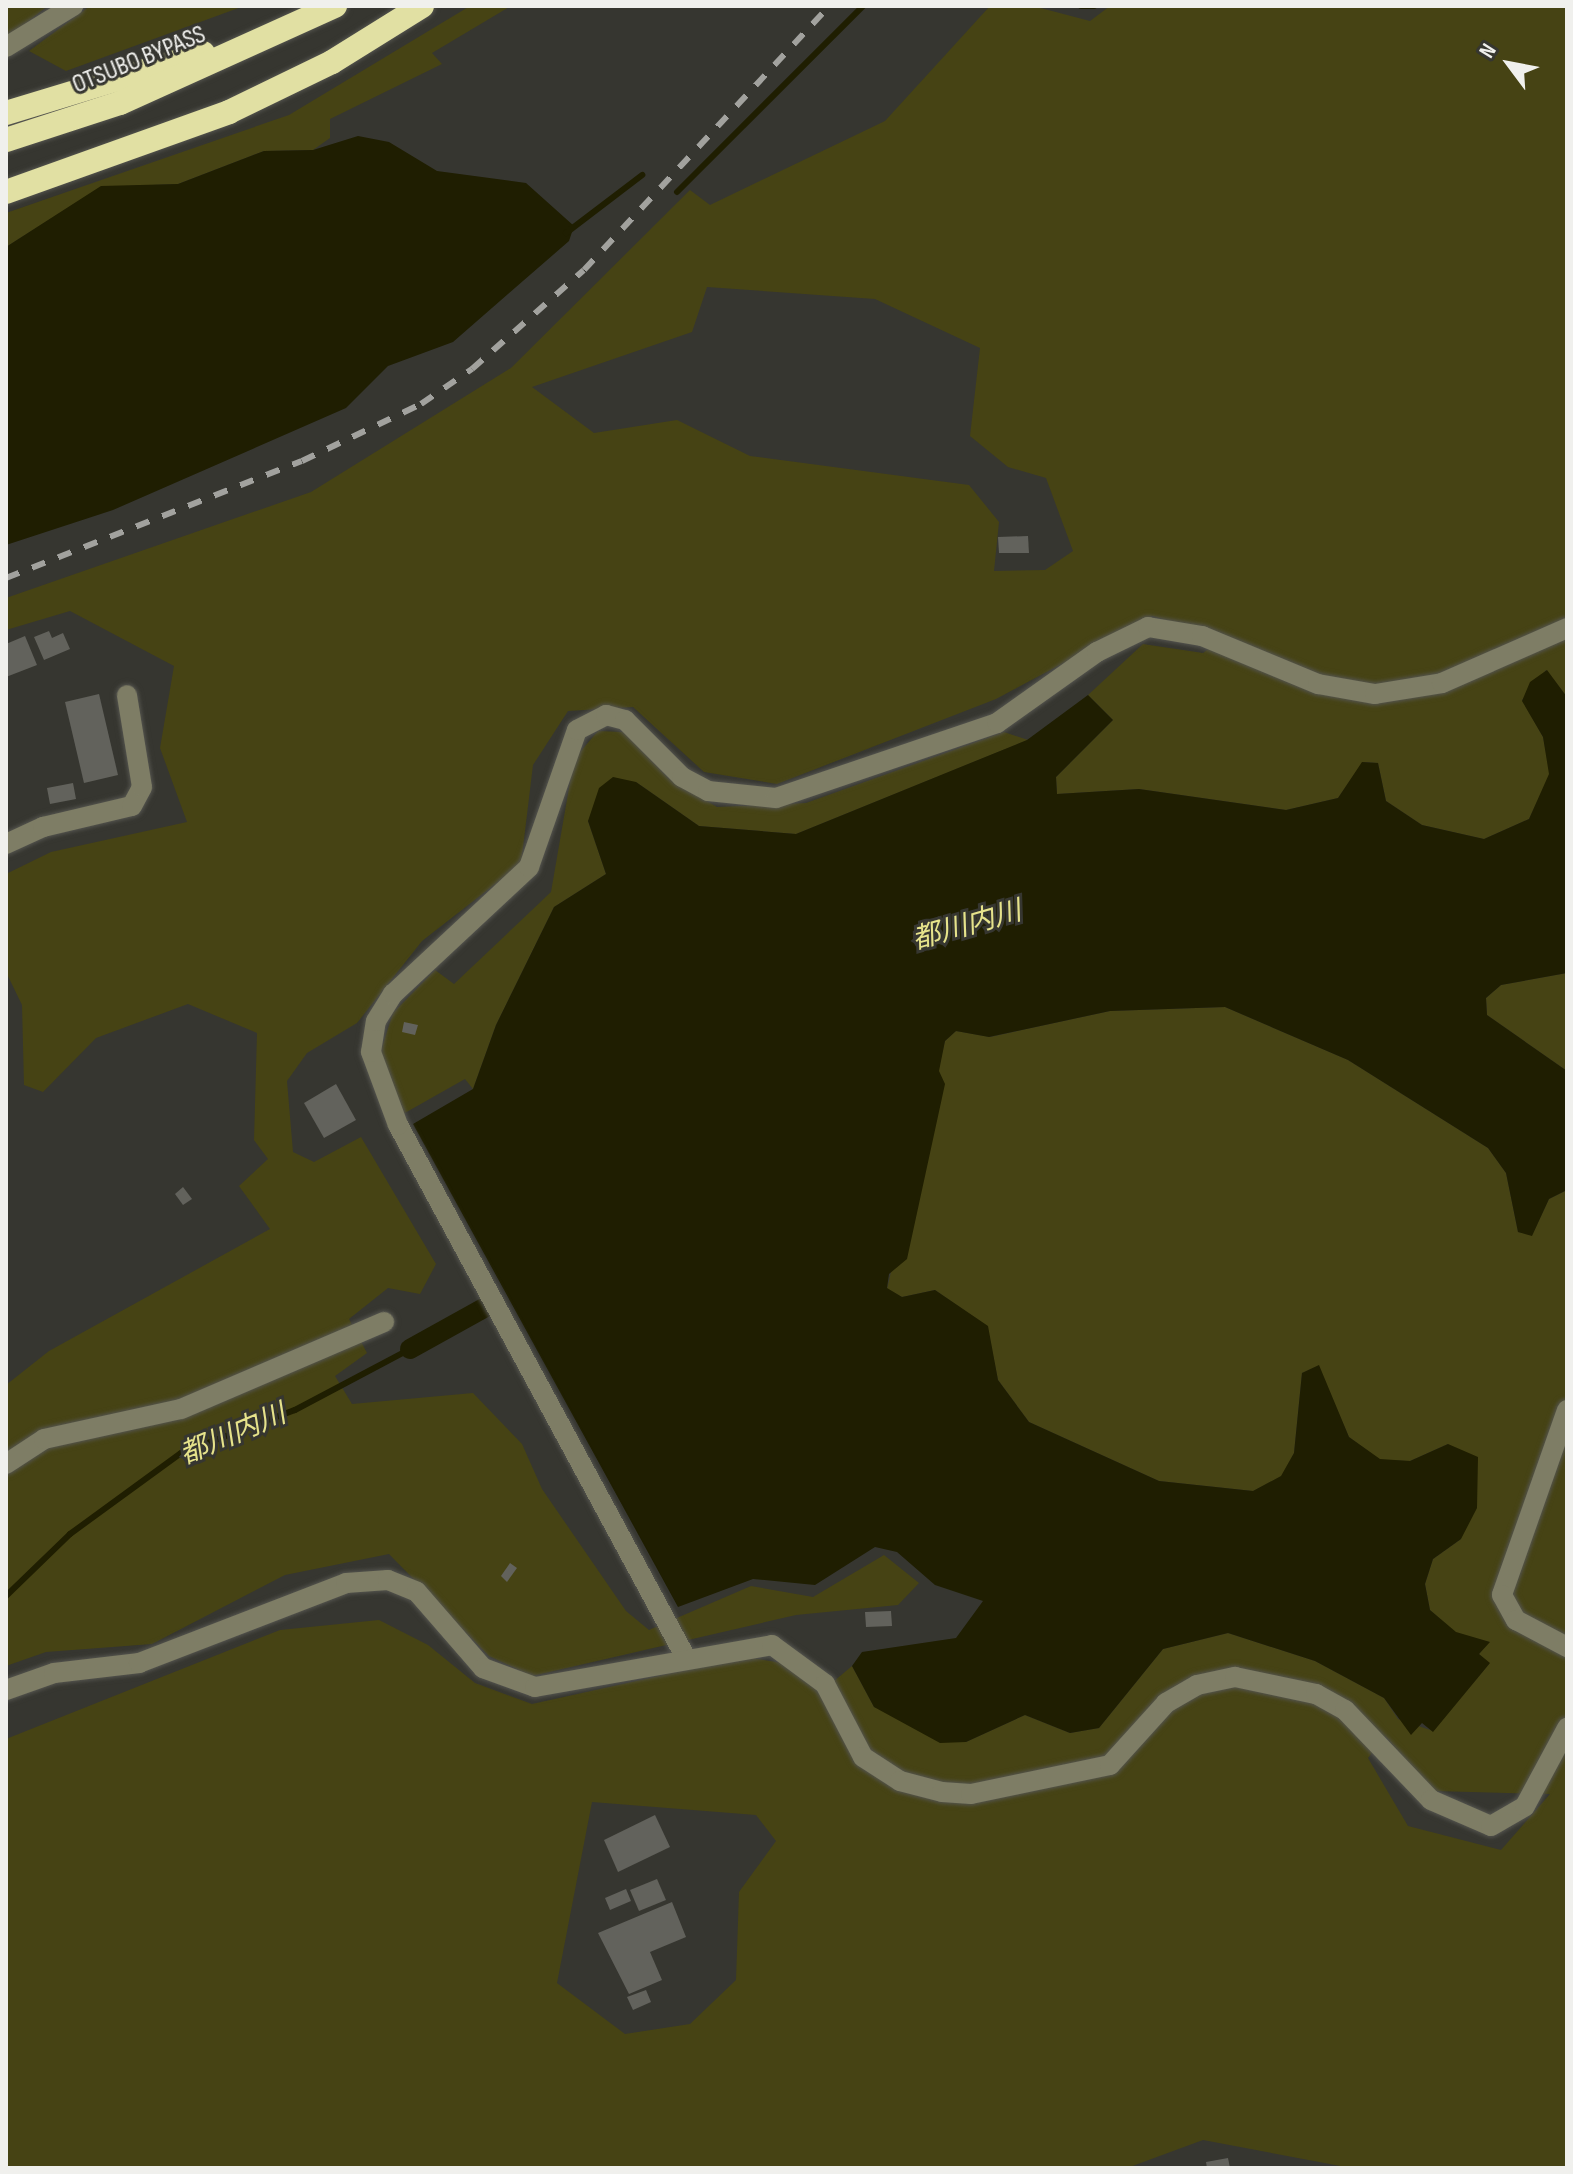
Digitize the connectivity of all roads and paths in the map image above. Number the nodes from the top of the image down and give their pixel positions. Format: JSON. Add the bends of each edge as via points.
{"nodes":[{"id":1,"x":73,"y":6,"type":"edge"},
{"id":2,"x":335,"y":6,"type":"edge"},
{"id":3,"x":422,"y":6,"type":"edge"},
{"id":4,"x":259,"y":40,"type":"junction"},
{"id":5,"x":6,"y":47,"type":"edge"},
{"id":6,"x":6,"y":113,"type":"edge"},
{"id":7,"x":6,"y":140,"type":"edge"},
{"id":8,"x":6,"y":192,"type":"edge"},
{"id":9,"x":1567,"y":628,"type":"edge"},
{"id":10,"x":127,"y":695,"type":"dead end"},
{"id":11,"x":6,"y":844,"type":"edge"},
{"id":12,"x":384,"y":1322,"type":"dead end"},
{"id":13,"x":1567,"y":1410,"type":"edge"},
{"id":14,"x":6,"y":1464,"type":"edge"},
{"id":15,"x":1567,"y":1647,"type":"edge"},
{"id":16,"x":686,"y":1658,"type":"junction"},
{"id":17,"x":6,"y":1690,"type":"edge"},
{"id":18,"x":1567,"y":1728,"type":"edge"}],
"edges":[{"from":1,"to":5,"type":"street"},
{"from":2,"to":4,"type":"highway","name":"OTSUBO BYPASS"},
{"from":3,"to":8,"type":"highway","via":[[332,62],[229,112]]},
{"from":4,"to":6,"type":"highway","via":[[134,69]]},
{"from":4,"to":7,"type":"highway","name":"OTSUBO BYPASS","via":[[120,103]]},
{"from":9,"to":16,"type":"street","via":[[1442,683],[1375,694],[1318,684],[1202,636],[1148,627],[1097,652],[997,723],[776,798],[708,791],[682,777],[625,720],[606,715],[577,730],[529,867],[393,994],[376,1021],[371,1052],[398,1125]]},
{"from":10,"to":11,"type":"street","via":[[142,787],[132,806],[43,827]]},
{"from":12,"to":14,"type":"street","via":[[181,1409],[44,1439]]},
{"from":13,"to":15,"type":"street","via":[[1502,1595],[1516,1620]]},
{"from":16,"to":17,"type":"street","via":[[535,1687],[508,1681],[464,1650],[417,1592],[388,1580],[346,1583],[139,1663],[54,1673]]},
{"from":16,"to":18,"type":"street","via":[[772,1645],[825,1684],[863,1757],[900,1781],[942,1792],[971,1794],[1110,1765],[1166,1703],[1197,1685],[1235,1677],[1316,1694],[1345,1710],[1431,1800],[1491,1826],[1525,1806]]}]}
